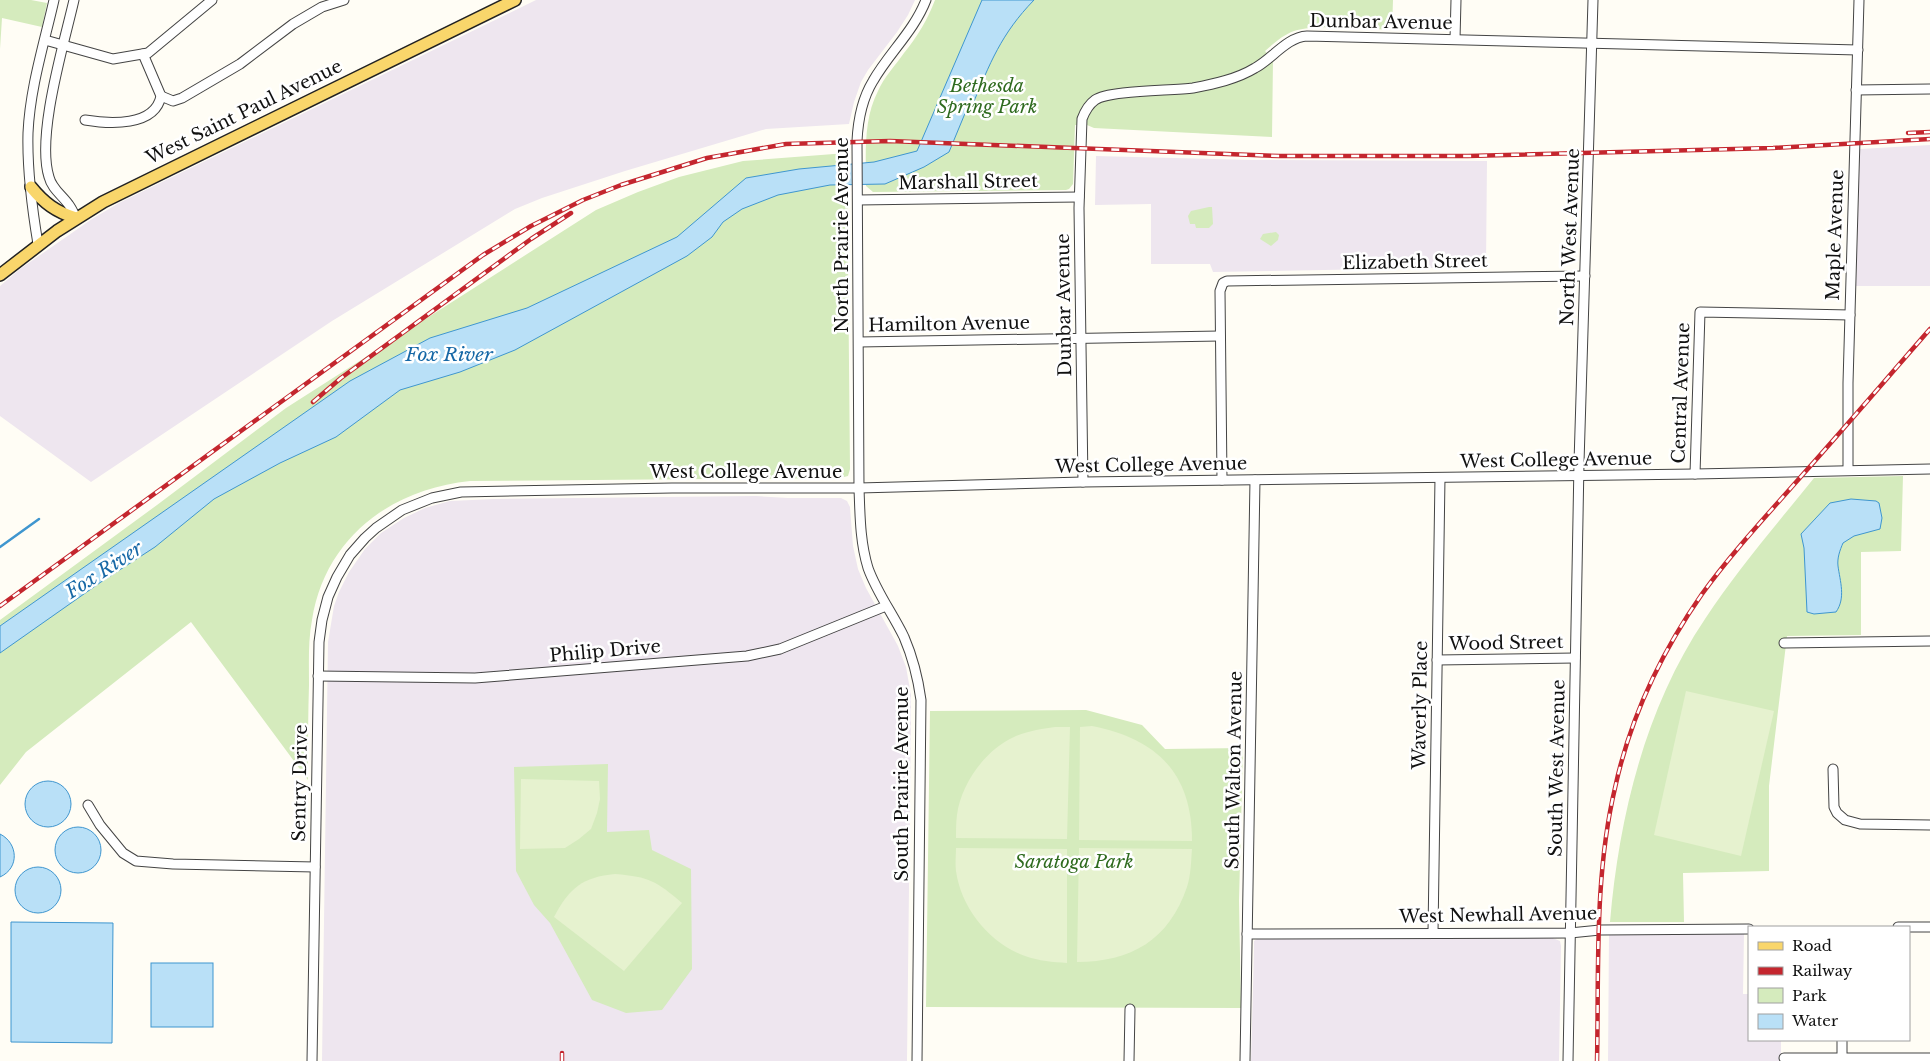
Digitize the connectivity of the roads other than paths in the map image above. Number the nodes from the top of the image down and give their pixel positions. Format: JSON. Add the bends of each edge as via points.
{"nodes":[{"id":1,"x":54,"y":0,"type":"edge"},
{"id":2,"x":74,"y":0,"type":"edge"},
{"id":3,"x":212,"y":0,"type":"edge"},
{"id":4,"x":344,"y":0,"type":"edge"},
{"id":5,"x":515,"y":0,"type":"edge"},
{"id":6,"x":926,"y":0,"type":"edge"},
{"id":7,"x":1456,"y":0,"type":"edge"},
{"id":8,"x":1593,"y":0,"type":"edge"},
{"id":9,"x":1859,"y":0,"type":"edge"},
{"id":10,"x":1455,"y":38,"type":"junction"},
{"id":11,"x":45,"y":40,"type":"junction"},
{"id":12,"x":1591,"y":42,"type":"junction"},
{"id":13,"x":64,"y":46,"type":"junction"},
{"id":14,"x":1858,"y":50,"type":"junction"},
{"id":15,"x":143,"y":54,"type":"junction"},
{"id":16,"x":1930,"y":89,"type":"edge"},
{"id":17,"x":1856,"y":90,"type":"junction"},
{"id":18,"x":161,"y":96,"type":"junction"},
{"id":19,"x":85,"y":120,"type":"dead end"},
{"id":20,"x":46,"y":158,"type":"junction"},
{"id":21,"x":29,"y":159,"type":"junction"},
{"id":22,"x":31,"y":187,"type":"junction"},
{"id":23,"x":1079,"y":197,"type":"junction"},
{"id":24,"x":858,"y":200,"type":"junction"},
{"id":25,"x":76,"y":218,"type":"junction"},
{"id":26,"x":38,"y":244,"type":"junction"},
{"id":27,"x":0,"y":275,"type":"edge"},
{"id":28,"x":1585,"y":276,"type":"junction"},
{"id":29,"x":1850,"y":316,"type":"junction"},
{"id":30,"x":1220,"y":336,"type":"junction"},
{"id":31,"x":1080,"y":338,"type":"junction"},
{"id":32,"x":859,"y":342,"type":"junction"},
{"id":33,"x":1930,"y":469,"type":"edge"},
{"id":34,"x":1848,"y":470,"type":"junction"},
{"id":35,"x":1695,"y":474,"type":"junction"},
{"id":36,"x":1579,"y":476,"type":"junction"},
{"id":37,"x":1440,"y":478,"type":"junction"},
{"id":38,"x":1222,"y":480,"type":"junction"},
{"id":39,"x":1255,"y":480,"type":"junction"},
{"id":40,"x":1083,"y":482,"type":"junction"},
{"id":41,"x":859,"y":488,"type":"junction"},
{"id":42,"x":380,"y":524,"type":"joint"},
{"id":43,"x":886,"y":606,"type":"junction"},
{"id":44,"x":1930,"y":641,"type":"edge"},
{"id":45,"x":1784,"y":643,"type":"dead end"},
{"id":46,"x":1576,"y":658,"type":"junction"},
{"id":47,"x":1437,"y":660,"type":"junction"},
{"id":48,"x":318,"y":676,"type":"junction"},
{"id":49,"x":1833,"y":769,"type":"dead end"},
{"id":50,"x":88,"y":805,"type":"dead end"},
{"id":51,"x":1930,"y":825,"type":"edge"},
{"id":52,"x":316,"y":866,"type":"junction"},
{"id":53,"x":1910,"y":927,"type":"edge"},
{"id":54,"x":1930,"y":927,"type":"edge"},
{"id":55,"x":1748,"y":929,"type":"edge"},
{"id":56,"x":1434,"y":932,"type":"junction"},
{"id":57,"x":1570,"y":933,"type":"junction"},
{"id":58,"x":1247,"y":934,"type":"junction"},
{"id":59,"x":1130,"y":1009,"type":"dead end"},
{"id":60,"x":1842,"y":1041,"type":"edge"},
{"id":61,"x":1784,"y":1058,"type":"dead end"},
{"id":62,"x":1930,"y":1058,"type":"edge"},
{"id":63,"x":1842,"y":1059,"type":"edge"},
{"id":64,"x":312,"y":1061,"type":"edge"},
{"id":65,"x":917,"y":1061,"type":"edge"},
{"id":66,"x":1129,"y":1061,"type":"edge"},
{"id":67,"x":1245,"y":1061,"type":"edge"},
{"id":68,"x":1568,"y":1061,"type":"edge"}],
"edges":[{"from":1,"to":11,"type":"street"},
{"from":2,"to":13,"type":"street"},
{"from":3,"to":15,"type":"street"},
{"from":4,"to":18,"type":"street","via":[[322,7],[293,24],[240,64],[182,98],[173,100]]},
{"from":5,"to":25,"type":"main road","name":"West Saint Paul Avenue","via":[[141,182]]},
{"from":6,"to":24,"type":"street","name":"North Prairie Avenue","via":[[909,33],[879,71],[862,107],[858,128]]},
{"from":7,"to":10,"type":"street"},
{"from":8,"to":12,"type":"street","name":"North West Avenue"},
{"from":9,"to":14,"type":"street","name":"Maple Avenue"},
{"from":10,"to":12,"type":"street","name":"Dunbar Avenue"},
{"from":10,"to":23,"type":"street","name":"Dunbar Avenue","via":[[1301,36],[1254,69],[1215,84],[1103,96],[1089,105],[1082,119]]},
{"from":11,"to":13,"type":"street"},
{"from":11,"to":21,"type":"street","via":[[31,109]]},
{"from":12,"to":14,"type":"street","name":"Dunbar Avenue"},
{"from":12,"to":28,"type":"street","name":"North West Avenue"},
{"from":13,"to":15,"type":"street","via":[[113,59]]},
{"from":13,"to":20,"type":"street","via":[[48,116]]},
{"from":14,"to":17,"type":"street","name":"Maple Avenue"},
{"from":15,"to":18,"type":"street"},
{"from":16,"to":17,"type":"street"},
{"from":17,"to":29,"type":"street","name":"Maple Avenue"},
{"from":18,"to":19,"type":"street","via":[[154,111],[142,117],[121,123]]},
{"from":20,"to":21,"type":"street"},
{"from":20,"to":25,"type":"street","via":[[50,181]]},
{"from":21,"to":22,"type":"street"},
{"from":22,"to":25,"type":"main road","via":[[49,207]]},
{"from":22,"to":26,"type":"street"},
{"from":23,"to":24,"type":"street","name":"Marshall Street"},
{"from":23,"to":31,"type":"street","name":"Dunbar Avenue"},
{"from":24,"to":32,"type":"street","name":"North Prairie Avenue"},
{"from":25,"to":26,"type":"main road","name":"West Saint Paul Avenue"},
{"from":26,"to":27,"type":"main road","name":"West Saint Paul Avenue"},
{"from":28,"to":30,"type":"street","name":"Elizabeth Street","via":[[1227,281],[1221,285]]},
{"from":28,"to":36,"type":"street","name":"North West Avenue"},
{"from":29,"to":34,"type":"street","name":"Maple Avenue"},
{"from":29,"to":35,"type":"street","name":"Central Avenue","via":[[1700,312]]},
{"from":30,"to":31,"type":"street","name":"Hamilton Avenue"},
{"from":30,"to":38,"type":"street"},
{"from":31,"to":32,"type":"street","name":"Hamilton Avenue"},
{"from":31,"to":40,"type":"street","name":"Dunbar Avenue"},
{"from":32,"to":41,"type":"street","name":"North Prairie Avenue"},
{"from":33,"to":34,"type":"street","name":"West College Avenue"},
{"from":34,"to":35,"type":"street","name":"West College Avenue"},
{"from":35,"to":36,"type":"street","name":"West College Avenue"},
{"from":36,"to":37,"type":"street","name":"West College Avenue"},
{"from":36,"to":46,"type":"street","name":"South West Avenue"},
{"from":37,"to":39,"type":"street","name":"West College Avenue"},
{"from":37,"to":47,"type":"street","name":"Waverly Place"},
{"from":38,"to":39,"type":"street","name":"West College Avenue"},
{"from":38,"to":40,"type":"street","name":"West College Avenue"},
{"from":39,"to":58,"type":"street","name":"South Walton Avenue"},
{"from":40,"to":41,"type":"street","name":"West College Avenue"},
{"from":41,"to":42,"type":"street","name":"West College Avenue","via":[[461,492],[422,501]]},
{"from":41,"to":43,"type":"street","name":"South Prairie Avenue","via":[[864,555]]},
{"from":42,"to":48,"type":"street","name":"Sentry Drive","via":[[350,555],[328,597],[320,631]]},
{"from":43,"to":48,"type":"street","name":"Philip Drive","via":[[780,648],[747,656],[475,678]]},
{"from":43,"to":65,"type":"street","name":"South Prairie Avenue","via":[[912,658],[921,700]]},
{"from":44,"to":45,"type":"street"},
{"from":46,"to":47,"type":"street","name":"Wood Street"},
{"from":46,"to":57,"type":"street","name":"South West Avenue"},
{"from":47,"to":56,"type":"street","name":"Waverly Place"},
{"from":48,"to":52,"type":"street","name":"Sentry Drive"},
{"from":49,"to":51,"type":"street","via":[[1834,807],[1845,820],[1860,824]]},
{"from":50,"to":52,"type":"street","via":[[123,853],[136,861]]},
{"from":52,"to":64,"type":"street","name":"Sentry Drive"},
{"from":53,"to":54,"type":"street"},
{"from":55,"to":57,"type":"street","name":"West Newhall Avenue"},
{"from":56,"to":57,"type":"street","name":"West Newhall Avenue"},
{"from":56,"to":58,"type":"street","name":"West Newhall Avenue"},
{"from":57,"to":68,"type":"street","name":"South West Avenue"},
{"from":58,"to":67,"type":"street","name":"South Walton Avenue"},
{"from":59,"to":66,"type":"street"},
{"from":60,"to":63,"type":"street"},
{"from":61,"to":63,"type":"street"},
{"from":62,"to":63,"type":"street"}]}
